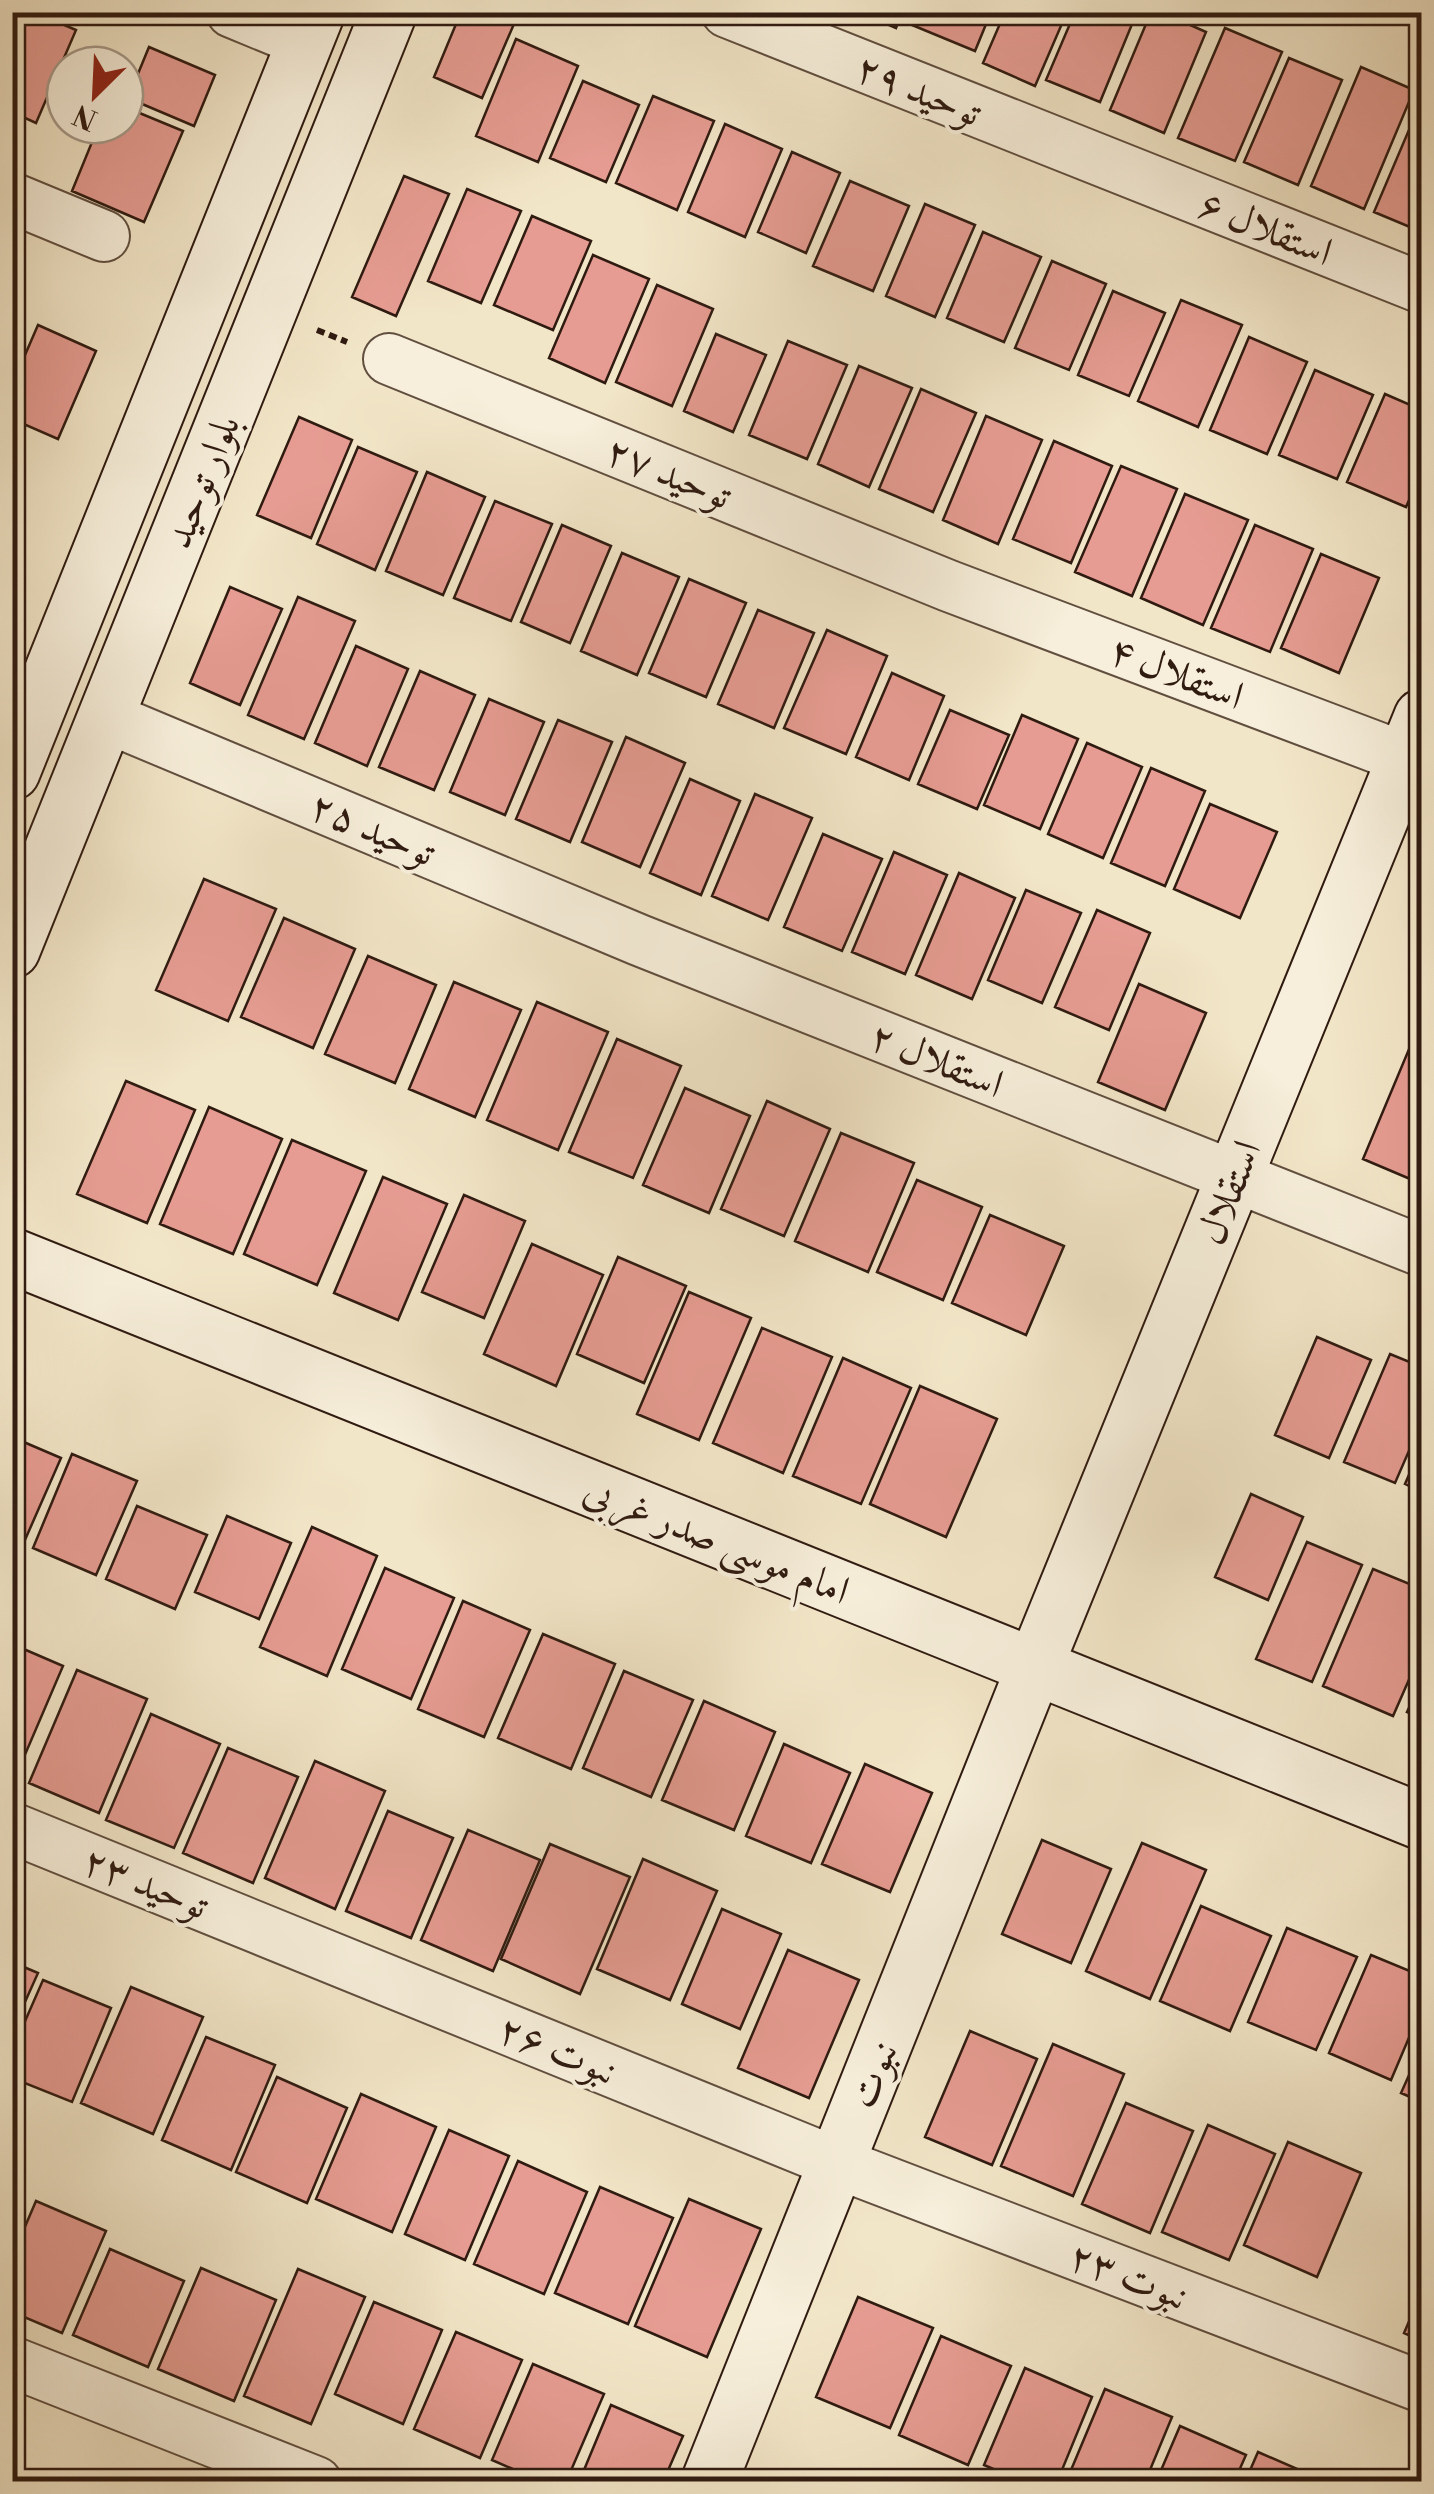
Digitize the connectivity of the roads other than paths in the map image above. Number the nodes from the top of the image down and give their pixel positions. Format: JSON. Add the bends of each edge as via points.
{"nodes":[{"id":1,"x":232,"y":12,"type":"edge"},
{"id":2,"x":389,"y":12,"type":"edge"},
{"id":3,"x":728,"y":12,"type":"edge"},
{"id":4,"x":311,"y":27,"type":"edge"},
{"id":5,"x":1111,"y":165,"type":"joint"},
{"id":6,"x":12,"y":198,"type":"edge"},
{"id":7,"x":104,"y":236,"type":"dead end"},
{"id":8,"x":1422,"y":288,"type":"edge"},
{"id":9,"x":389,"y":359,"type":"road end"},
{"id":10,"x":949,"y":586,"type":"joint"},
{"id":11,"x":27,"y":692,"type":"edge"},
{"id":12,"x":106,"y":717,"type":"junction"},
{"id":13,"x":1413,"y":738,"type":"edge"},
{"id":14,"x":12,"y":772,"type":"edge"},
{"id":15,"x":640,"y":940,"type":"joint"},
{"id":16,"x":12,"y":950,"type":"edge"},
{"id":17,"x":1234,"y":1178,"type":"junction"},
{"id":18,"x":1422,"y":1251,"type":"edge"},
{"id":19,"x":12,"y":1256,"type":"edge"},
{"id":20,"x":1036,"y":1666,"type":"junction"},
{"id":21,"x":1422,"y":1822,"type":"edge"},
{"id":22,"x":12,"y":1828,"type":"edge"},
{"id":23,"x":280,"y":1936,"type":"joint"},
{"id":24,"x":837,"y":2163,"type":"junction"},
{"id":25,"x":12,"y":2362,"type":"edge"},
{"id":26,"x":1422,"y":2387,"type":"edge"},
{"id":27,"x":316,"y":2482,"type":"edge"},
{"id":28,"x":709,"y":2482,"type":"edge"}],
"edges":[{"from":1,"to":4,"type":"street"},
{"from":2,"to":12,"type":"street","name":"بلوار توحید"},
{"from":3,"to":5,"type":"street","name":"توحید ۲۹"},
{"from":4,"to":11,"type":"street","name":"بلوار توحید"},
{"from":5,"to":8,"type":"street","name":"استقلال ۶"},
{"from":6,"to":7,"type":"street"},
{"from":9,"to":10,"type":"street","name":"توحید ۲۷"},
{"from":10,"to":13,"type":"street","name":"استقلال ۴"},
{"from":11,"to":14,"type":"street","name":"بلوار توحید"},
{"from":12,"to":15,"type":"street","name":"توحید ۲۵"},
{"from":12,"to":16,"type":"street","name":"بلوار توحید"},
{"from":13,"to":17,"type":"street","name":"استقلال"},
{"from":15,"to":17,"type":"street","name":"استقلال ۲"},
{"from":17,"to":18,"type":"street","name":"استقلال ۲"},
{"from":17,"to":20,"type":"street","name":"استقلال"},
{"from":19,"to":20,"type":"street","name":"امام موسی صدر غربی"},
{"from":20,"to":21,"type":"street","name":"امام موسی صدر غربی"},
{"from":20,"to":24,"type":"street","name":"نبوت"},
{"from":22,"to":23,"type":"street","name":"توحید ۲۳"},
{"from":23,"to":24,"type":"street","name":"نبوت ۲۶"},
{"from":24,"to":26,"type":"street","name":"نبوت ۲۳"},
{"from":24,"to":28,"type":"street","name":"نبوت"},
{"from":25,"to":27,"type":"street"}]}
